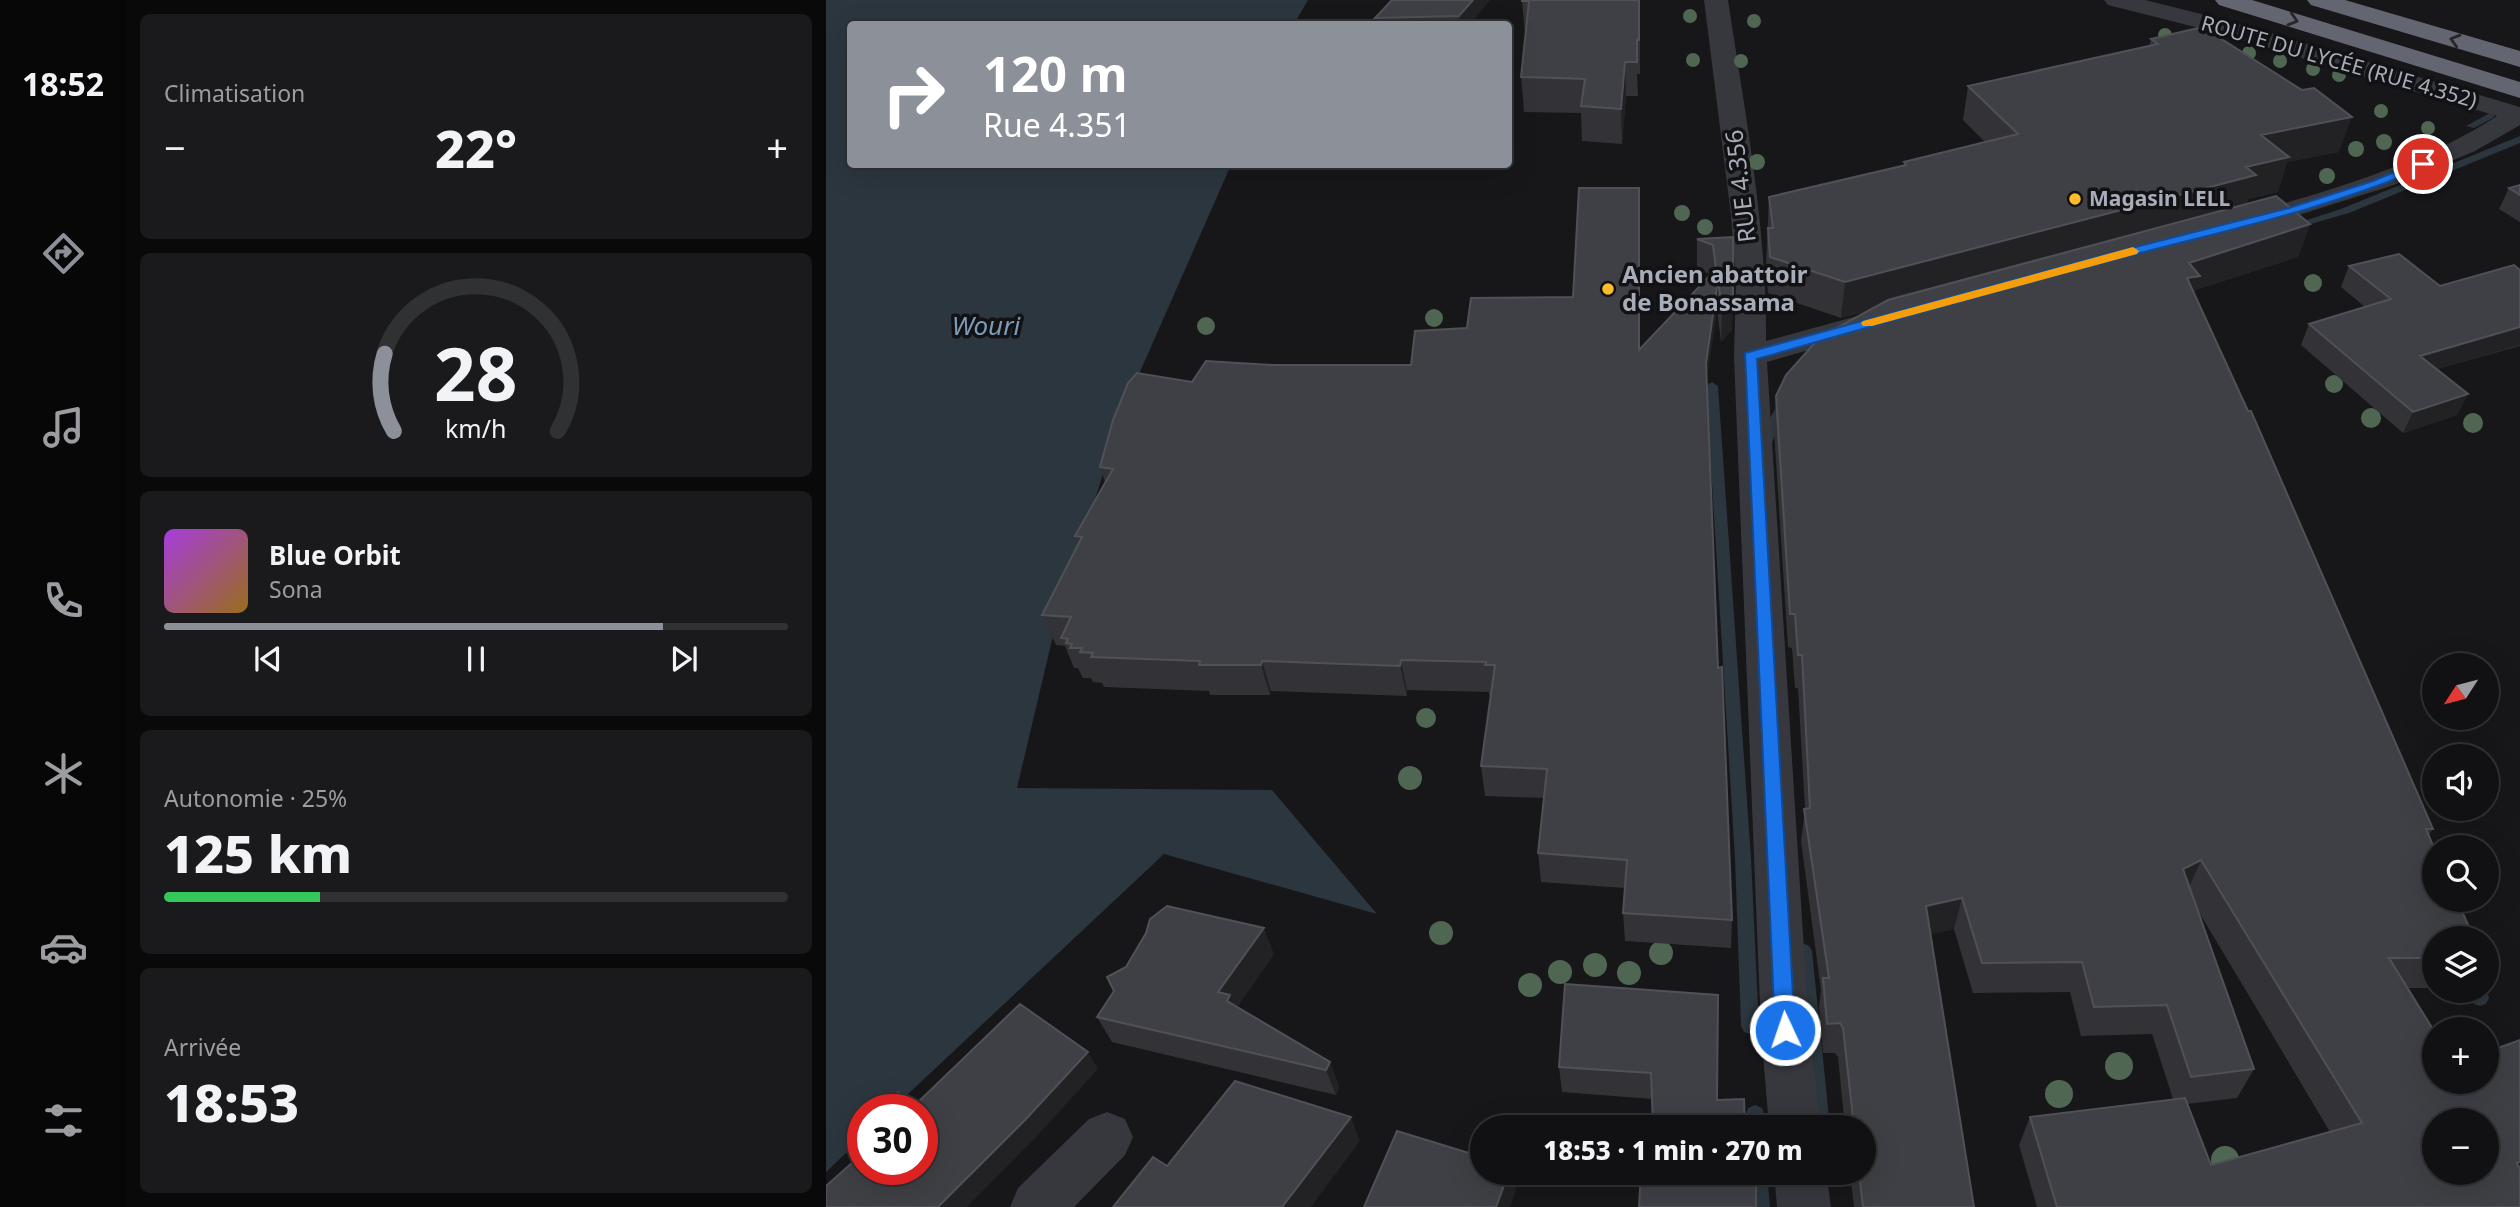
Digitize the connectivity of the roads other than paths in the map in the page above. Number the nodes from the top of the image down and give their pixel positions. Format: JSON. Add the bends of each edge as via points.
{"nodes":[{"id":1,"x":1716,"y":0,"type":"edge"},
{"id":2,"x":2116,"y":0,"type":"edge"},
{"id":3,"x":2227,"y":0,"type":"edge"},
{"id":4,"x":2319,"y":0,"type":"edge"},
{"id":5,"x":2520,"y":59,"type":"edge"},
{"id":6,"x":2519,"y":106,"type":"edge"},
{"id":7,"x":2216,"y":230,"type":"edge"},
{"id":8,"x":1901,"y":314,"type":"edge"},
{"id":9,"x":1750,"y":356,"type":"junction"},
{"id":10,"x":1794,"y":1115,"type":"edge"},
{"id":11,"x":1107,"y":1137,"type":"dead end"},
{"id":12,"x":1801,"y":1185,"type":"edge"},
{"id":13,"x":1037,"y":1207,"type":"edge"},
{"id":14,"x":1804,"y":1207,"type":"edge"}],
"edges":[{"from":1,"to":9,"type":"street","name":"RUE 4.356","via":[[1746,215]]},
{"from":2,"to":6,"type":"street","name":"ROUTE DU LYCÉE (RUE 4.352)"},
{"from":3,"to":6,"type":"highway","one_way":true},
{"from":5,"to":4,"type":"highway","one_way":true},
{"from":6,"to":7,"type":"street","via":[[2491,134],[2377,183]]},
{"from":8,"to":9,"type":"street"},
{"from":9,"to":10,"type":"street","name":"RUE 4.356","via":[[1785,1030]]},
{"from":11,"to":13,"type":"street"},
{"from":12,"to":14,"type":"street"}]}
